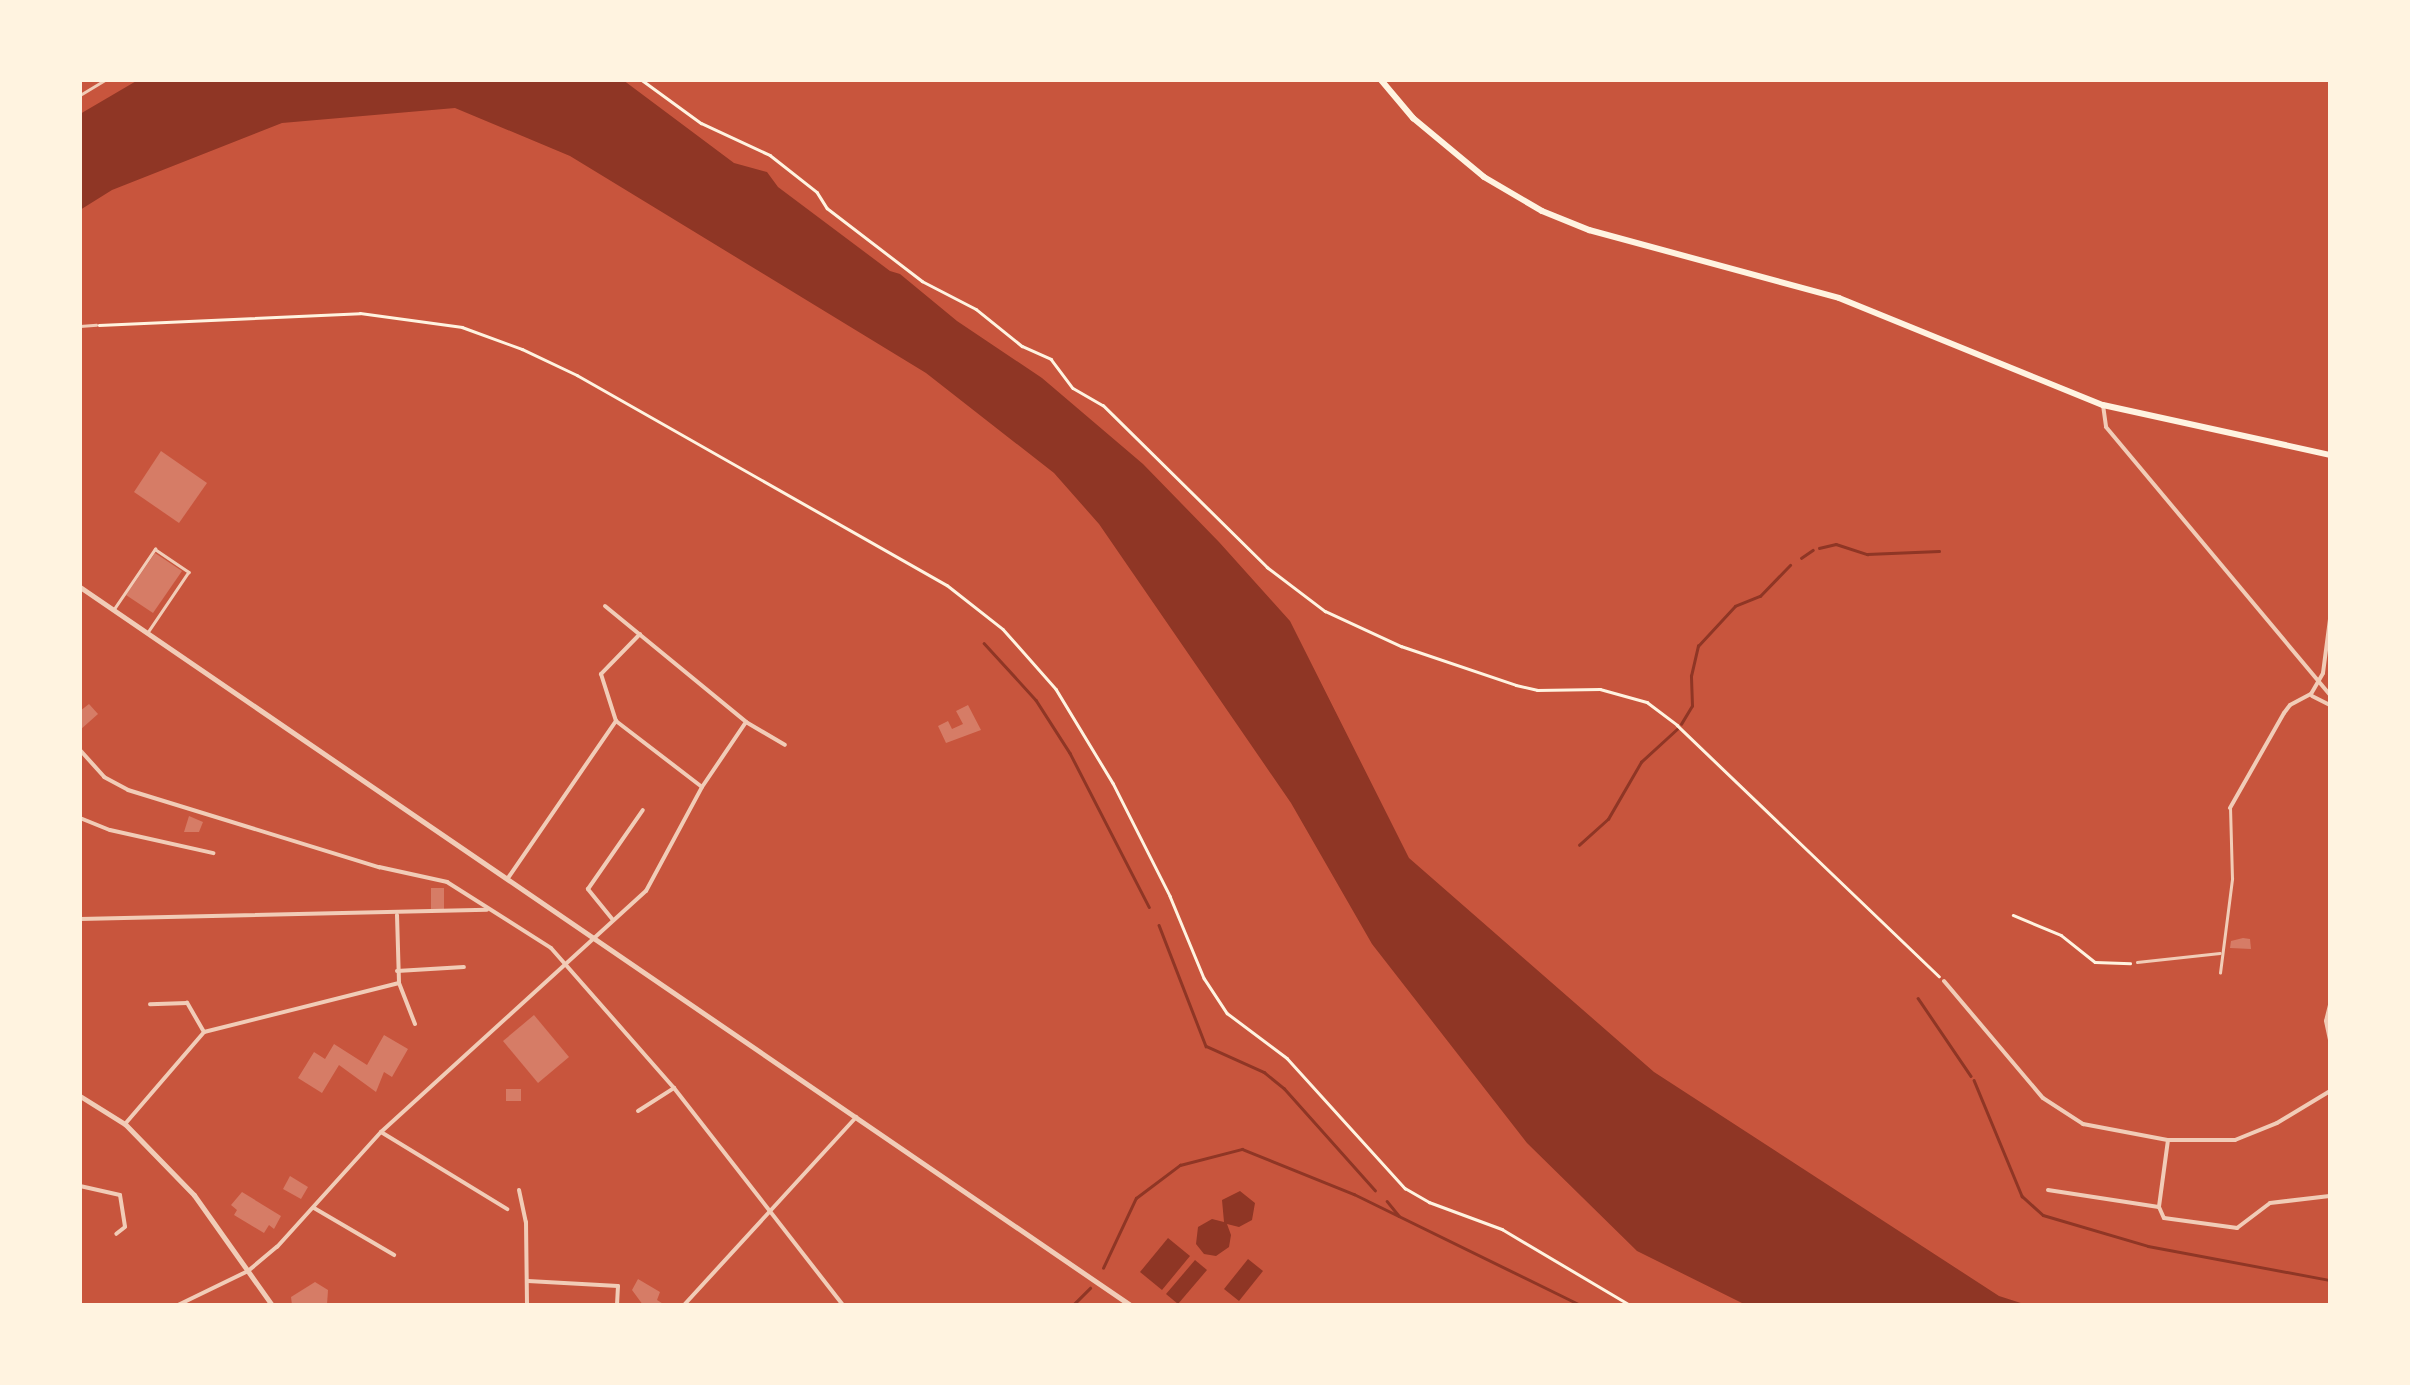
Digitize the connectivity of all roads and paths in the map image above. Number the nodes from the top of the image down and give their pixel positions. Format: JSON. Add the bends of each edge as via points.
{"nodes":[{"id":1,"x":105,"y":80,"type":"edge"},
{"id":2,"x":642,"y":80,"type":"edge"},
{"id":3,"x":1381,"y":80,"type":"edge"},
{"id":4,"x":80,"y":95,"type":"edge"},
{"id":5,"x":96,"y":325,"type":"joint"},
{"id":6,"x":80,"y":326,"type":"edge"},
{"id":7,"x":2103,"y":405,"type":"junction"},
{"id":8,"x":2330,"y":455,"type":"edge"},
{"id":9,"x":80,"y":586,"type":"edge"},
{"id":10,"x":606,"y":606,"type":"dead end"},
{"id":11,"x":114,"y":609,"type":"junction"},
{"id":12,"x":2330,"y":619,"type":"edge"},
{"id":13,"x":148,"y":632,"type":"junction"},
{"id":14,"x":640,"y":634,"type":"junction"},
{"id":15,"x":2319,"y":679,"type":"junction"},
{"id":16,"x":2311,"y":694,"type":"junction"},
{"id":17,"x":2330,"y":695,"type":"edge"},
{"id":18,"x":2330,"y":705,"type":"edge"},
{"id":19,"x":616,"y":721,"type":"junction"},
{"id":20,"x":746,"y":722,"type":"junction"},
{"id":21,"x":785,"y":745,"type":"dead end"},
{"id":22,"x":80,"y":750,"type":"edge"},
{"id":23,"x":702,"y":787,"type":"junction"},
{"id":24,"x":2230,"y":808,"type":"joint"},
{"id":25,"x":644,"y":810,"type":"dead end"},
{"id":26,"x":80,"y":818,"type":"edge"},
{"id":27,"x":213,"y":854,"type":"dead end"},
{"id":28,"x":508,"y":878,"type":"junction"},
{"id":29,"x":487,"y":910,"type":"junction"},
{"id":30,"x":397,"y":915,"type":"junction"},
{"id":31,"x":2013,"y":915,"type":"dead end"},
{"id":32,"x":80,"y":919,"type":"edge"},
{"id":33,"x":613,"y":920,"type":"junction"},
{"id":34,"x":594,"y":938,"type":"junction"},
{"id":35,"x":2221,"y":952,"type":"junction"},
{"id":36,"x":564,"y":961,"type":"junction"},
{"id":37,"x":2137,"y":962,"type":"joint"},
{"id":38,"x":464,"y":967,"type":"dead end"},
{"id":39,"x":397,"y":970,"type":"junction"},
{"id":40,"x":2220,"y":973,"type":"dead end"},
{"id":41,"x":1944,"y":981,"type":"joint"},
{"id":42,"x":399,"y":983,"type":"junction"},
{"id":43,"x":150,"y":1004,"type":"dead end"},
{"id":44,"x":2330,"y":1005,"type":"edge"},
{"id":45,"x":415,"y":1024,"type":"dead end"},
{"id":46,"x":204,"y":1032,"type":"junction"},
{"id":47,"x":2330,"y":1040,"type":"edge"},
{"id":48,"x":674,"y":1088,"type":"junction"},
{"id":49,"x":2330,"y":1091,"type":"edge"},
{"id":50,"x":80,"y":1096,"type":"edge"},
{"id":51,"x":638,"y":1111,"type":"dead end"},
{"id":52,"x":856,"y":1116,"type":"junction"},
{"id":53,"x":124,"y":1124,"type":"junction"},
{"id":54,"x":380,"y":1132,"type":"junction"},
{"id":55,"x":2168,"y":1140,"type":"junction"},
{"id":56,"x":80,"y":1186,"type":"edge"},
{"id":57,"x":518,"y":1190,"type":"dead end"},
{"id":58,"x":2048,"y":1190,"type":"dead end"},
{"id":59,"x":2330,"y":1196,"type":"edge"},
{"id":60,"x":2159,"y":1207,"type":"junction"},
{"id":61,"x":314,"y":1208,"type":"junction"},
{"id":62,"x":507,"y":1209,"type":"dead end"},
{"id":63,"x":768,"y":1213,"type":"junction"},
{"id":64,"x":116,"y":1234,"type":"dead end"},
{"id":65,"x":394,"y":1254,"type":"dead end"},
{"id":66,"x":248,"y":1271,"type":"junction"},
{"id":67,"x":528,"y":1281,"type":"junction"},
{"id":68,"x":178,"y":1305,"type":"edge"},
{"id":69,"x":272,"y":1305,"type":"edge"},
{"id":70,"x":527,"y":1305,"type":"edge"},
{"id":71,"x":617,"y":1305,"type":"edge"},
{"id":72,"x":684,"y":1305,"type":"edge"},
{"id":73,"x":843,"y":1305,"type":"edge"},
{"id":74,"x":1130,"y":1305,"type":"edge"},
{"id":75,"x":1630,"y":1305,"type":"edge"}],
"edges":[{"from":1,"to":4,"type":"lane"},
{"from":2,"to":41,"type":"path","via":[[701,123],[770,155],[882,252],[1051,359],[1073,388],[1103,405],[1267,567],[1310,599],[1401,646],[1516,685],[1600,689],[1647,702]]},
{"from":3,"to":7,"type":"main road","via":[[1453,154],[1542,212],[1839,298]]},
{"from":5,"to":6,"type":"lane"},
{"from":5,"to":75,"type":"path","via":[[360,313],[462,328],[578,376],[948,585],[1003,630],[1056,689],[1113,783],[1226,1013],[1287,1058],[1404,1188],[1502,1229]]},
{"from":7,"to":8,"type":"main road"},
{"from":7,"to":15,"type":"street","via":[[2106,427]]},
{"from":9,"to":11,"type":"street"},
{"from":10,"to":14,"type":"street"},
{"from":11,"to":13,"type":"street"},
{"from":11,"to":13,"type":"lane","via":[[155,548],[189,572]]},
{"from":12,"to":15,"type":"street"},
{"from":13,"to":28,"type":"street"},
{"from":14,"to":19,"type":"street","via":[[601,674]]},
{"from":14,"to":20,"type":"street"},
{"from":15,"to":16,"type":"street"},
{"from":15,"to":17,"type":"street"},
{"from":16,"to":18,"type":"street"},
{"from":16,"to":24,"type":"street","via":[[2290,704]]},
{"from":19,"to":23,"type":"street"},
{"from":19,"to":28,"type":"street"},
{"from":20,"to":21,"type":"street"},
{"from":20,"to":23,"type":"street"},
{"from":22,"to":29,"type":"street","via":[[104,777],[128,790],[447,882]]},
{"from":23,"to":33,"type":"street","via":[[659,872]]},
{"from":24,"to":35,"type":"lane","via":[[2232,879]]},
{"from":25,"to":33,"type":"street","via":[[588,890]]},
{"from":26,"to":27,"type":"street"},
{"from":28,"to":34,"type":"street"},
{"from":29,"to":30,"type":"street"},
{"from":29,"to":36,"type":"street"},
{"from":30,"to":32,"type":"street"},
{"from":30,"to":39,"type":"street"},
{"from":31,"to":37,"type":"path","via":[[2061,935],[2095,962]]},
{"from":33,"to":34,"type":"street"},
{"from":34,"to":36,"type":"street"},
{"from":34,"to":52,"type":"street"},
{"from":35,"to":37,"type":"lane"},
{"from":35,"to":40,"type":"lane"},
{"from":36,"to":48,"type":"street"},
{"from":36,"to":54,"type":"street"},
{"from":38,"to":39,"type":"street"},
{"from":39,"to":42,"type":"street"},
{"from":41,"to":55,"type":"street","via":[[2043,1098],[2083,1124]]},
{"from":42,"to":45,"type":"street"},
{"from":42,"to":46,"type":"street"},
{"from":43,"to":46,"type":"street","via":[[188,1003]]},
{"from":44,"to":47,"type":"street"},
{"from":46,"to":53,"type":"street"},
{"from":48,"to":51,"type":"street"},
{"from":48,"to":63,"type":"street"},
{"from":49,"to":55,"type":"street","via":[[2236,1140]]},
{"from":50,"to":53,"type":"street"},
{"from":52,"to":63,"type":"street"},
{"from":52,"to":74,"type":"street"},
{"from":53,"to":66,"type":"street","via":[[201,1203]]},
{"from":54,"to":61,"type":"street"},
{"from":54,"to":62,"type":"street"},
{"from":55,"to":60,"type":"street"},
{"from":56,"to":64,"type":"street","via":[[120,1196],[125,1227]]},
{"from":57,"to":67,"type":"street"},
{"from":58,"to":60,"type":"street"},
{"from":59,"to":60,"type":"street","via":[[2270,1203],[2228,1230],[2164,1218]]},
{"from":61,"to":65,"type":"street"},
{"from":61,"to":66,"type":"street"},
{"from":63,"to":72,"type":"street"},
{"from":63,"to":73,"type":"street"},
{"from":66,"to":68,"type":"street"},
{"from":66,"to":69,"type":"street"},
{"from":67,"to":70,"type":"street"},
{"from":67,"to":71,"type":"street","via":[[618,1286]]}]}
